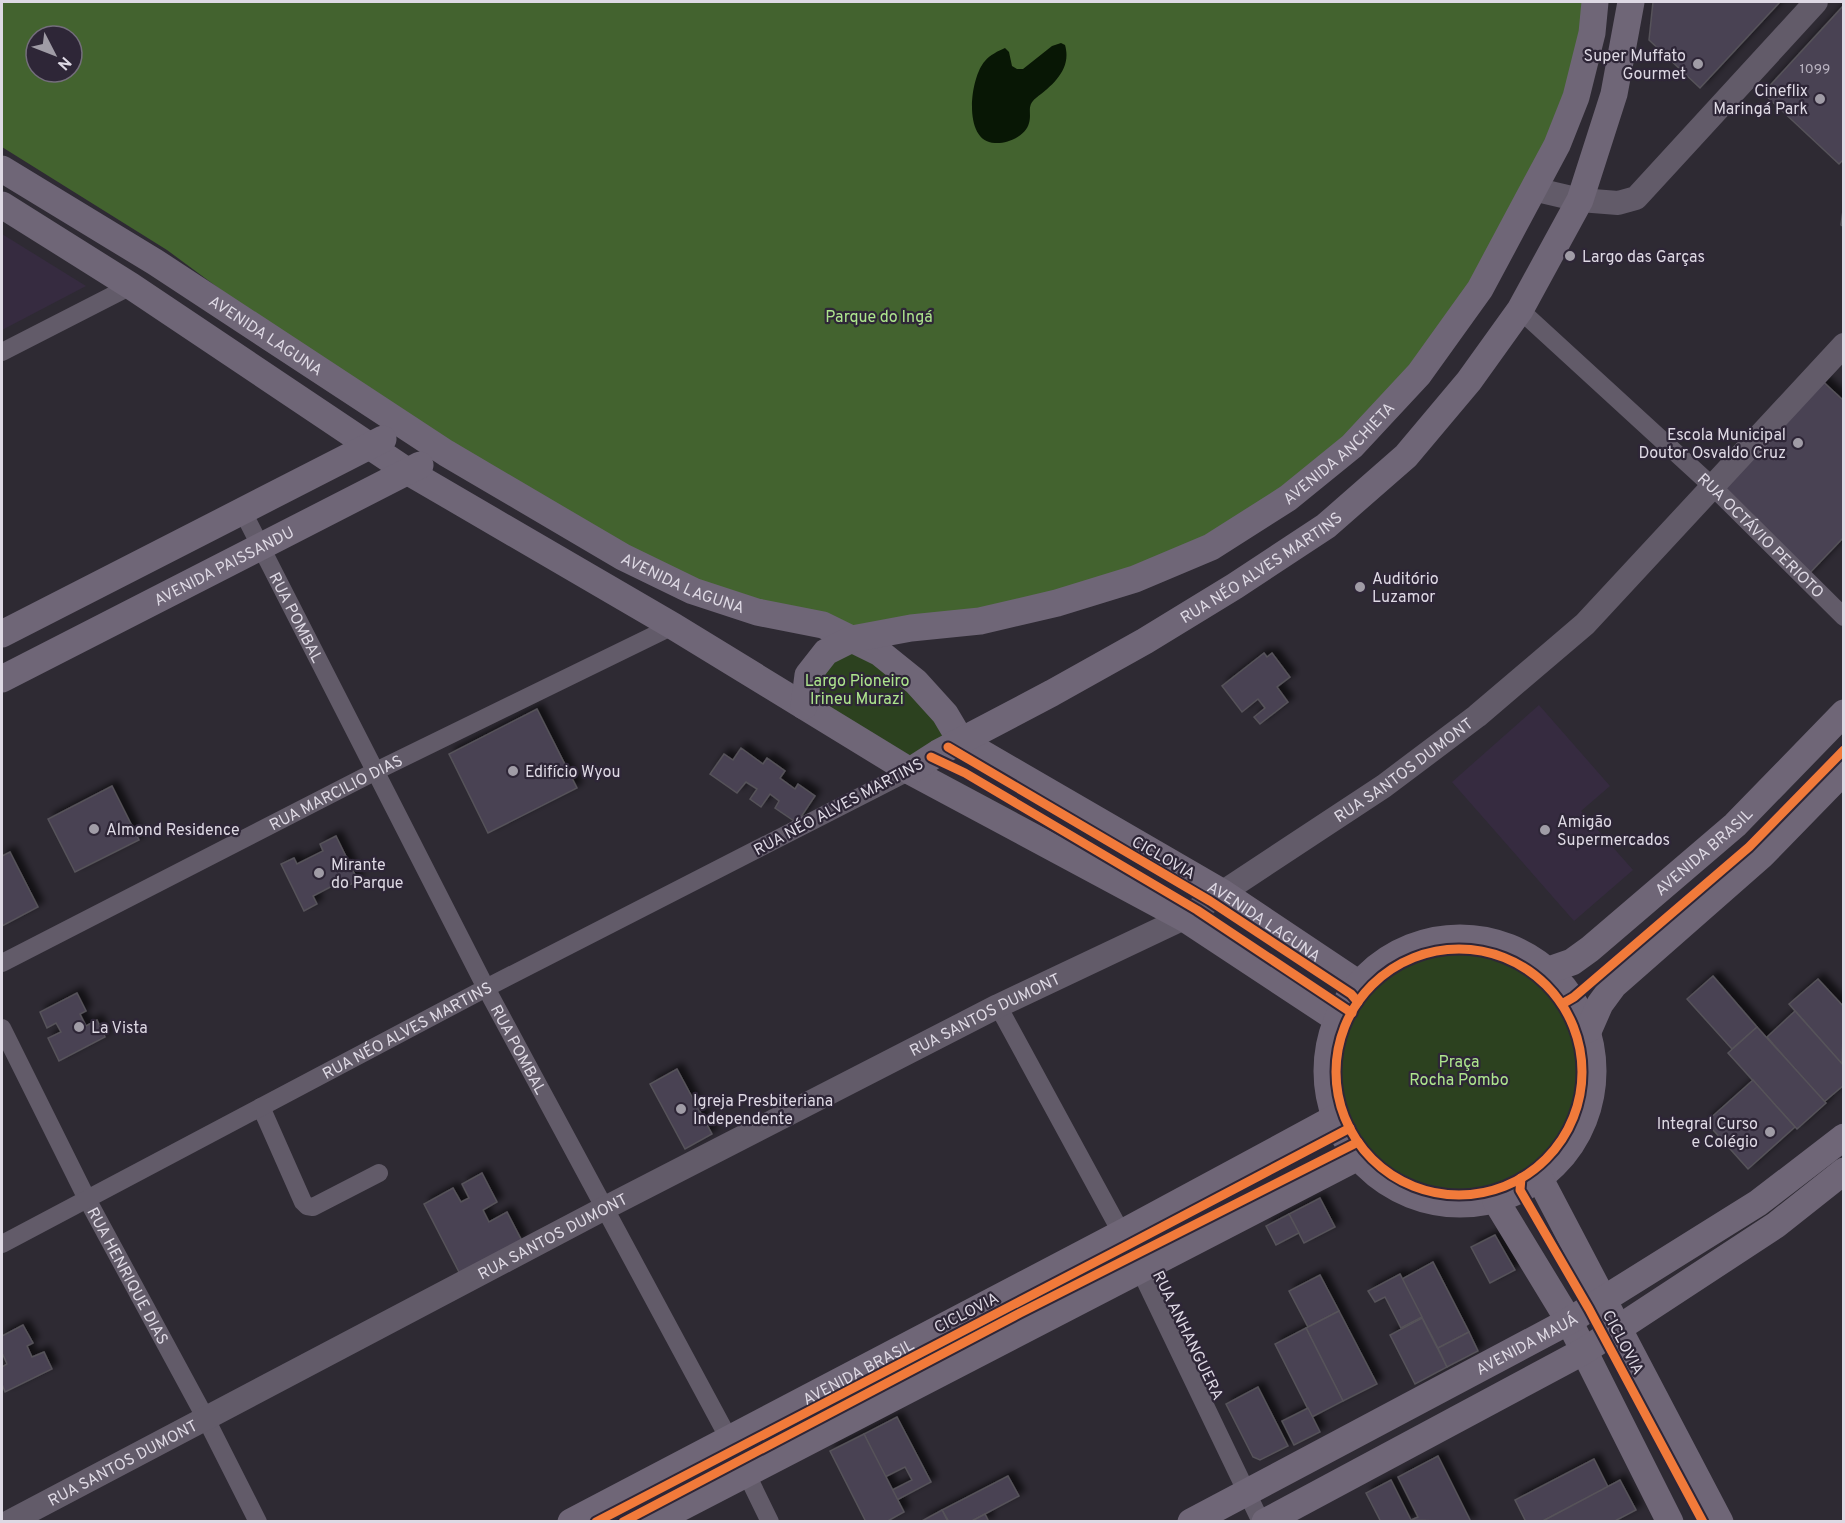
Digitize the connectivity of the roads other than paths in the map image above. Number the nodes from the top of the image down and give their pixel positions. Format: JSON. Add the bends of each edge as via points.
{"nodes":[{"id":1,"x":1595,"y":2,"type":"edge"},
{"id":2,"x":1631,"y":2,"type":"edge"},
{"id":3,"x":1816,"y":2,"type":"edge"},
{"id":4,"x":2,"y":169,"type":"edge"},
{"id":5,"x":1533,"y":189,"type":"junction"},
{"id":6,"x":1580,"y":200,"type":"junction"},
{"id":7,"x":2,"y":205,"type":"edge"},
{"id":8,"x":131,"y":286,"type":"junction"},
{"id":9,"x":1520,"y":310,"type":"junction"},
{"id":10,"x":1844,"y":345,"type":"edge"},
{"id":11,"x":2,"y":352,"type":"edge"},
{"id":12,"x":405,"y":426,"type":"junction"},
{"id":13,"x":370,"y":447,"type":"junction"},
{"id":14,"x":446,"y":453,"type":"junction"},
{"id":15,"x":407,"y":471,"type":"junction"},
{"id":16,"x":1712,"y":486,"type":"junction"},
{"id":17,"x":243,"y":512,"type":"junction"},
{"id":18,"x":260,"y":547,"type":"junction"},
{"id":19,"x":1844,"y":617,"type":"edge"},
{"id":20,"x":673,"y":626,"type":"junction"},
{"id":21,"x":2,"y":634,"type":"edge"},
{"id":22,"x":852,"y":639,"type":"junction"},
{"id":23,"x":2,"y":679,"type":"edge"},
{"id":24,"x":804,"y":706,"type":"junction"},
{"id":25,"x":1844,"y":713,"type":"edge"},
{"id":26,"x":961,"y":741,"type":"junction"},
{"id":27,"x":375,"y":771,"type":"junction"},
{"id":28,"x":910,"y":771,"type":"junction"},
{"id":29,"x":1844,"y":771,"type":"edge"},
{"id":30,"x":1223,"y":893,"type":"junction"},
{"id":31,"x":1184,"y":918,"type":"junction"},
{"id":32,"x":2,"y":963,"type":"edge"},
{"id":33,"x":1549,"y":970,"type":"junction"},
{"id":34,"x":1359,"y":984,"type":"junction"},
{"id":35,"x":486,"y":988,"type":"junction"},
{"id":36,"x":998,"y":1006,"type":"junction"},
{"id":37,"x":1337,"y":1019,"type":"junction"},
{"id":38,"x":2,"y":1028,"type":"edge"},
{"id":39,"x":1589,"y":1029,"type":"junction"},
{"id":40,"x":261,"y":1107,"type":"junction"},
{"id":41,"x":1335,"y":1118,"type":"junction"},
{"id":42,"x":1844,"y":1137,"type":"edge"},
{"id":43,"x":1358,"y":1157,"type":"junction"},
{"id":44,"x":1844,"y":1171,"type":"edge"},
{"id":45,"x":379,"y":1173,"type":"dead end"},
{"id":46,"x":1540,"y":1179,"type":"junction"},
{"id":47,"x":87,"y":1199,"type":"junction"},
{"id":48,"x":1496,"y":1201,"type":"junction"},
{"id":49,"x":605,"y":1208,"type":"junction"},
{"id":50,"x":1122,"y":1233,"type":"junction"},
{"id":51,"x":2,"y":1244,"type":"edge"},
{"id":52,"x":1140,"y":1269,"type":"junction"},
{"id":53,"x":1605,"y":1300,"type":"junction"},
{"id":54,"x":1569,"y":1322,"type":"junction"},
{"id":55,"x":1620,"y":1329,"type":"junction"},
{"id":56,"x":1584,"y":1351,"type":"junction"},
{"id":57,"x":205,"y":1417,"type":"junction"},
{"id":58,"x":729,"y":1440,"type":"junction"},
{"id":59,"x":746,"y":1474,"type":"junction"},
{"id":60,"x":1248,"y":1492,"type":"junction"},
{"id":61,"x":9,"y":1521,"type":"edge"},
{"id":62,"x":258,"y":1521,"type":"edge"},
{"id":63,"x":571,"y":1521,"type":"edge"},
{"id":64,"x":653,"y":1521,"type":"edge"},
{"id":65,"x":770,"y":1521,"type":"edge"},
{"id":66,"x":1191,"y":1521,"type":"edge"},
{"id":67,"x":1263,"y":1521,"type":"edge"},
{"id":68,"x":1670,"y":1521,"type":"edge"},
{"id":69,"x":1720,"y":1521,"type":"edge"}],
"edges":[{"from":1,"to":5,"type":"main road","name":"AVENIDA ANCHIETA","via":[[1592,33],[1576,97],[1557,145]]},
{"from":2,"to":6,"type":"main road","via":[[1614,94]]},
{"from":3,"to":6,"type":"street","via":[[1636,198],[1618,203]]},
{"from":4,"to":12,"type":"main road","name":"AVENIDA LAGUNA","via":[[155,262]]},
{"from":5,"to":6,"type":"street"},
{"from":5,"to":22,"type":"main road","name":"AVENIDA ANCHIETA","via":[[1480,289],[1419,374],[1352,446],[1288,498],[1211,547],[1135,579],[980,621]]},
{"from":6,"to":9,"type":"main road","name":"RUA NÉO ALVES MARTINS"},
{"from":7,"to":8,"type":"main road","name":"AVENIDA LAGUNA"},
{"from":8,"to":11,"type":"street"},
{"from":8,"to":13,"type":"main road","name":"AVENIDA LAGUNA"},
{"from":9,"to":16,"type":"street","name":"RUA OCTÁVIO PERIOTO"},
{"from":9,"to":26,"type":"main road","name":"RUA NÉO ALVES MARTINS","via":[[1406,456],[1326,526],[1145,641]]},
{"from":10,"to":16,"type":"street","name":"RUA SANTOS DUMONT"},
{"from":12,"to":13,"type":"main road"},
{"from":12,"to":14,"type":"main road","name":"AVENIDA LAGUNA"},
{"from":13,"to":15,"type":"main road","name":"AVENIDA LAGUNA"},
{"from":13,"to":17,"type":"main road"},
{"from":14,"to":15,"type":"main road","name":"AVENIDA PAISSANDU"},
{"from":14,"to":22,"type":"main road","name":"AVENIDA LAGUNA","via":[[623,557],[693,591],[757,612],[823,625]]},
{"from":15,"to":18,"type":"main road","name":"AVENIDA PAISSANDU"},
{"from":15,"to":20,"type":"main road","name":"AVENIDA LAGUNA"},
{"from":16,"to":19,"type":"street","name":"RUA OCTÁVIO PERIOTO"},
{"from":16,"to":30,"type":"street","name":"RUA SANTOS DUMONT","via":[[1585,624],[1477,716],[1384,786]]},
{"from":17,"to":18,"type":"street","name":"RUA POMBAL"},
{"from":17,"to":21,"type":"main road"},
{"from":18,"to":23,"type":"main road","name":"AVENIDA PAISSANDU"},
{"from":18,"to":27,"type":"street","name":"RUA POMBAL"},
{"from":20,"to":24,"type":"main road","name":"AVENIDA LAGUNA"},
{"from":20,"to":27,"type":"street","name":"RUA MARCILIO DIAS"},
{"from":22,"to":24,"type":"main road","name":"AVENIDA ANCHIETA","via":[[825,652],[808,675]]},
{"from":22,"to":26,"type":"main road","name":"AVENIDA LAGUNA","via":[[880,653],[916,682],[945,714]]},
{"from":24,"to":28,"type":"main road","name":"AVENIDA LAGUNA"},
{"from":25,"to":33,"type":"main road","name":"AVENIDA BRASIL","via":[[1735,825],[1590,949],[1572,962]]},
{"from":26,"to":28,"type":"main road","name":"RUA NÉO ALVES MARTINS"},
{"from":26,"to":30,"type":"main road","name":"AVENIDA LAGUNA"},
{"from":27,"to":32,"type":"street","name":"RUA MARCILIO DIAS"},
{"from":27,"to":35,"type":"street","name":"RUA POMBAL"},
{"from":28,"to":31,"type":"main road","name":"AVENIDA LAGUNA"},
{"from":28,"to":35,"type":"street","name":"RUA NÉO ALVES MARTINS"},
{"from":29,"to":39,"type":"main road","via":[[1762,855],[1614,985]]},
{"from":30,"to":31,"type":"street","name":"RUA SANTOS DUMONT"},
{"from":30,"to":34,"type":"main road","name":"AVENIDA LAGUNA"},
{"from":31,"to":36,"type":"street","name":"RUA SANTOS DUMONT"},
{"from":31,"to":37,"type":"main road","name":"AVENIDA LAGUNA"},
{"from":33,"to":34,"type":"main road","via":[[1512,947],[1470,937],[1426,941],[1386,959]]},
{"from":33,"to":39,"type":"main road","via":[[1574,997]]},
{"from":34,"to":37,"type":"main road"},
{"from":35,"to":40,"type":"street","name":"RUA NÉO ALVES MARTINS"},
{"from":35,"to":49,"type":"street","name":"RUA POMBAL"},
{"from":36,"to":49,"type":"street","name":"RUA SANTOS DUMONT"},
{"from":36,"to":50,"type":"street","name":"RUA ANHANGUERA"},
{"from":37,"to":41,"type":"main road","via":[[1326,1069]]},
{"from":38,"to":47,"type":"street","name":"RUA HENRIQUE DIAS"},
{"from":39,"to":46,"type":"main road","via":[[1592,1090],[1582,1123],[1565,1152]]},
{"from":40,"to":45,"type":"street","via":[[307,1206],[314,1207]]},
{"from":40,"to":47,"type":"street","name":"RUA NÉO ALVES MARTINS"},
{"from":41,"to":43,"type":"main road"},
{"from":41,"to":50,"type":"main road","name":"AVENIDA BRASIL"},
{"from":42,"to":53,"type":"main road","name":"AVENIDA MAUÁ","via":[[1758,1203]]},
{"from":43,"to":48,"type":"main road","via":[[1385,1181],[1423,1199],[1464,1204]]},
{"from":43,"to":52,"type":"main road"},
{"from":44,"to":55,"type":"main road","name":"AVENIDA MAUÁ","via":[[1776,1225]]},
{"from":46,"to":48,"type":"main road"},
{"from":46,"to":53,"type":"main road"},
{"from":47,"to":51,"type":"street","name":"RUA NÉO ALVES MARTINS"},
{"from":47,"to":57,"type":"street","name":"RUA HENRIQUE DIAS"},
{"from":48,"to":54,"type":"main road"},
{"from":49,"to":57,"type":"street","name":"RUA SANTOS DUMONT"},
{"from":49,"to":58,"type":"street","name":"RUA POMBAL"},
{"from":50,"to":52,"type":"street","name":"RUA ANHANGUERA"},
{"from":50,"to":58,"type":"main road","name":"AVENIDA BRASIL"},
{"from":52,"to":59,"type":"main road"},
{"from":52,"to":60,"type":"street","name":"RUA ANHANGUERA"},
{"from":53,"to":54,"type":"main road","name":"AVENIDA MAUÁ"},
{"from":53,"to":55,"type":"main road"},
{"from":54,"to":56,"type":"main road"},
{"from":54,"to":60,"type":"main road","name":"AVENIDA MAUÁ"},
{"from":55,"to":56,"type":"main road","name":"AVENIDA MAUÁ"},
{"from":55,"to":69,"type":"main road"},
{"from":56,"to":67,"type":"main road","name":"AVENIDA MAUÁ"},
{"from":56,"to":68,"type":"main road"},
{"from":57,"to":61,"type":"street","name":"RUA SANTOS DUMONT"},
{"from":57,"to":62,"type":"street","name":"RUA HENRIQUE DIAS"},
{"from":58,"to":59,"type":"street","name":"RUA POMBAL"},
{"from":58,"to":63,"type":"main road","name":"AVENIDA BRASIL"},
{"from":59,"to":64,"type":"main road"},
{"from":59,"to":65,"type":"street","name":"RUA POMBAL"},
{"from":60,"to":66,"type":"main road","name":"AVENIDA MAUÁ"},
{"from":60,"to":67,"type":"street","name":"RUA ANHANGUERA"}]}
